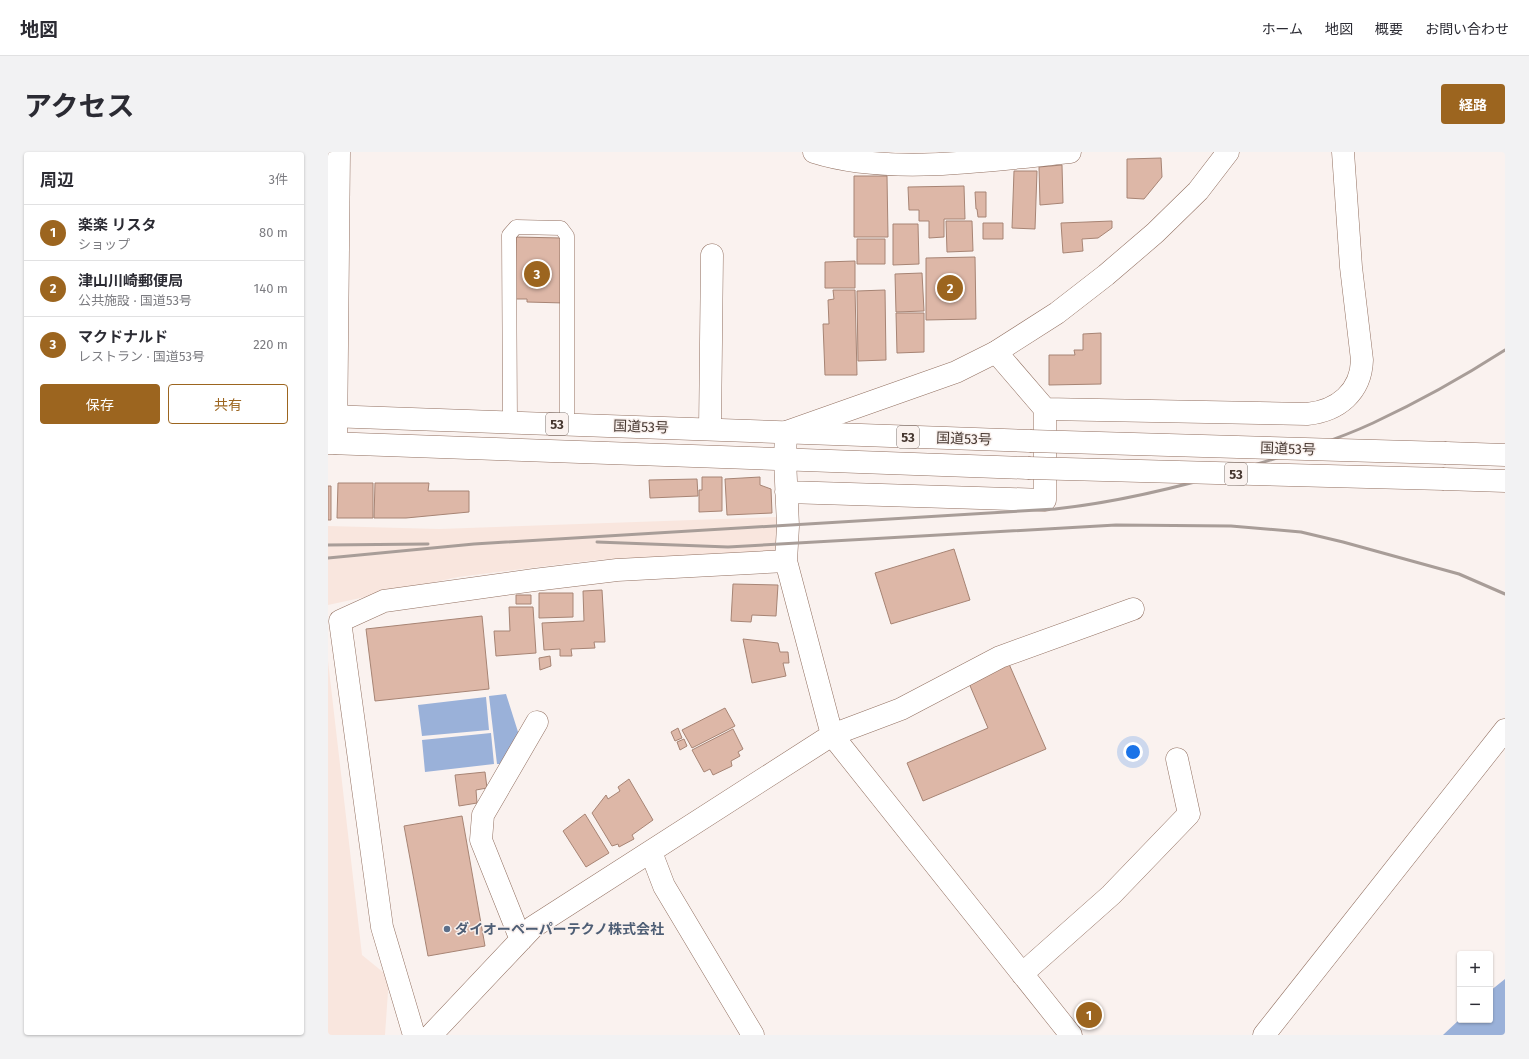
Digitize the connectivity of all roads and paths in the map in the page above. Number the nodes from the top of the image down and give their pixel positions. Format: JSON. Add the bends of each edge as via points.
{"nodes":[{"id":1,"x":339,"y":152,"type":"edge"},
{"id":2,"x":814,"y":152,"type":"edge"},
{"id":3,"x":1070,"y":152,"type":"edge"},
{"id":4,"x":1228,"y":152,"type":"edge"},
{"id":5,"x":1343,"y":152,"type":"edge"},
{"id":6,"x":981,"y":156,"type":"edge"},
{"id":7,"x":712,"y":256,"type":"dead end"},
{"id":8,"x":996,"y":352,"type":"junction"},
{"id":9,"x":1045,"y":409,"type":"junction"},
{"id":10,"x":332,"y":417,"type":"edge"},
{"id":11,"x":510,"y":423,"type":"junction"},
{"id":12,"x":567,"y":425,"type":"junction"},
{"id":13,"x":710,"y":429,"type":"junction"},
{"id":14,"x":786,"y":432,"type":"junction"},
{"id":15,"x":332,"y":443,"type":"edge"},
{"id":16,"x":1505,"y":455,"type":"edge"},
{"id":17,"x":785,"y":460,"type":"junction"},
{"id":18,"x":1505,"y":480,"type":"edge"},
{"id":19,"x":786,"y":492,"type":"junction"},
{"id":20,"x":786,"y":561,"type":"junction"},
{"id":21,"x":1133,"y":609,"type":"dead end"},
{"id":22,"x":335,"y":636,"type":"edge"},
{"id":23,"x":537,"y":722,"type":"dead end"},
{"id":24,"x":1505,"y":730,"type":"edge"},
{"id":25,"x":832,"y":735,"type":"junction"},
{"id":26,"x":1177,"y":759,"type":"dead end"},
{"id":27,"x":651,"y":852,"type":"junction"},
{"id":28,"x":521,"y":940,"type":"junction"},
{"id":29,"x":1022,"y":974,"type":"junction"},
{"id":30,"x":414,"y":1035,"type":"edge"},
{"id":31,"x":431,"y":1035,"type":"edge"},
{"id":32,"x":753,"y":1035,"type":"edge"},
{"id":33,"x":1071,"y":1035,"type":"edge"},
{"id":34,"x":1264,"y":1035,"type":"edge"}],
"edges":[{"from":1,"to":10,"type":"main road"},
{"from":2,"to":6,"type":"main road","via":[[829,157],[882,164],[927,164]]},
{"from":3,"to":6,"type":"main road"},
{"from":4,"to":8,"type":"main road","via":[[1198,191],[1106,276],[1057,313]]},
{"from":5,"to":9,"type":"main road","via":[[1351,267],[1362,353],[1362,367],[1357,385],[1344,400],[1328,409],[1307,414]]},
{"from":7,"to":13,"type":"main road"},
{"from":8,"to":9,"type":"main road"},
{"from":8,"to":14,"type":"main road","via":[[956,372]]},
{"from":9,"to":19,"type":"main road","via":[[1045,500]]},
{"from":10,"to":11,"type":"main road","name":"国道53号","number":"53"},
{"from":10,"to":15,"type":"main road"},
{"from":11,"to":12,"type":"main road","name":"国道53号","number":"53"},
{"from":11,"to":12,"type":"lane","via":[[509,235],[516,226],[561,228],[567,236]]},
{"from":12,"to":13,"type":"main road","name":"国道53号","number":"53"},
{"from":13,"to":14,"type":"main road","name":"国道53号","number":"53"},
{"from":14,"to":16,"type":"main road","name":"国道53号","number":"53","bridge":true,"via":[[1030,442]]},
{"from":14,"to":17,"type":"main road"},
{"from":15,"to":17,"type":"main road","name":"国道53号","number":"53"},
{"from":17,"to":18,"type":"main road","name":"国道53号","number":"53","bridge":true},
{"from":17,"to":19,"type":"main road"},
{"from":19,"to":20,"type":"main road"},
{"from":20,"to":22,"type":"main road","via":[[617,570],[384,601],[340,621]]},
{"from":20,"to":25,"type":"main road"},
{"from":21,"to":25,"type":"main road","via":[[1000,657],[901,709]]},
{"from":22,"to":30,"type":"main road","via":[[382,927]]},
{"from":23,"to":28,"type":"main road","via":[[483,815],[481,840]]},
{"from":24,"to":34,"type":"main road"},
{"from":25,"to":27,"type":"main road"},
{"from":25,"to":29,"type":"main road"},
{"from":26,"to":29,"type":"main road","via":[[1189,814],[1111,895]]},
{"from":27,"to":28,"type":"main road","via":[[533,927]]},
{"from":27,"to":32,"type":"main road","via":[[664,886]]},
{"from":28,"to":31,"type":"main road"},
{"from":29,"to":33,"type":"main road"}]}
